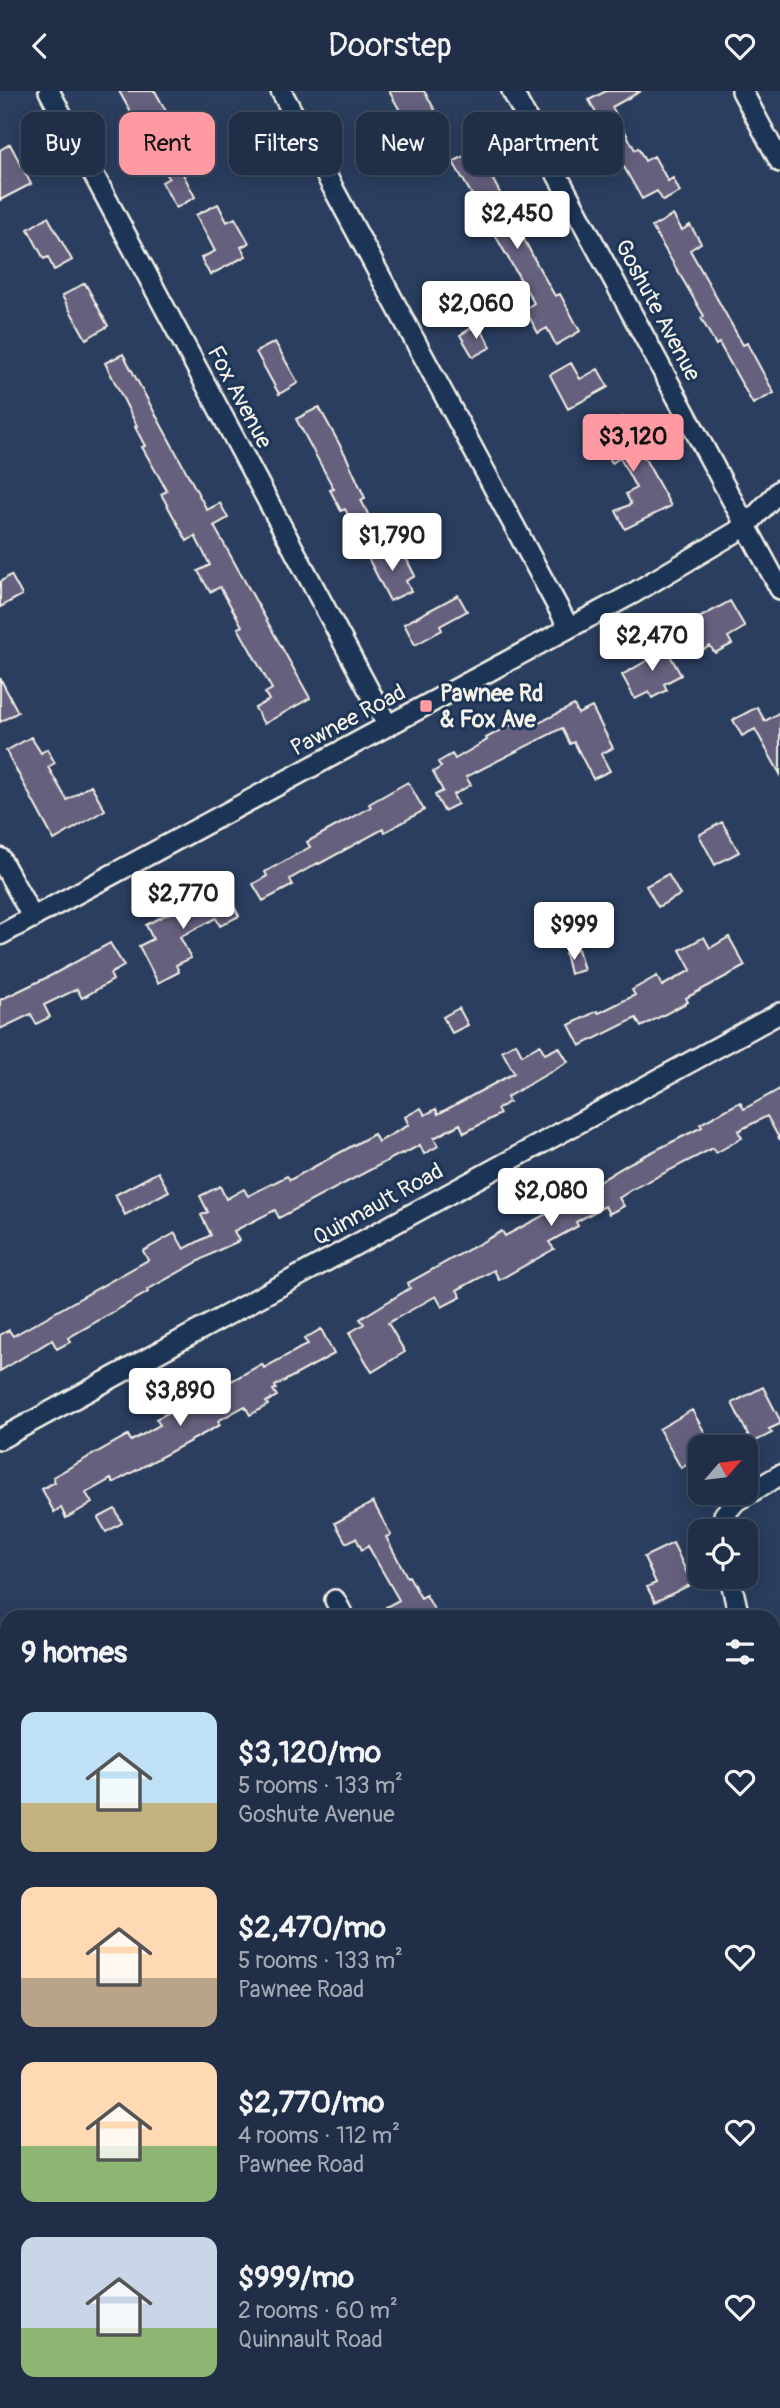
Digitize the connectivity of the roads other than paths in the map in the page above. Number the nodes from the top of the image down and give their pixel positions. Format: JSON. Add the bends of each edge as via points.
{"nodes":[{"id":1,"x":49,"y":91,"type":"edge"},
{"id":2,"x":281,"y":91,"type":"edge"},
{"id":3,"x":512,"y":91,"type":"edge"},
{"id":4,"x":742,"y":91,"type":"edge"},
{"id":5,"x":780,"y":162,"type":"edge"},
{"id":6,"x":780,"y":490,"type":"edge"},
{"id":7,"x":746,"y":526,"type":"junction"},
{"id":8,"x":780,"y":589,"type":"edge"},
{"id":9,"x":569,"y":628,"type":"junction"},
{"id":10,"x":388,"y":726,"type":"junction"},
{"id":11,"x":0,"y":858,"type":"edge"},
{"id":12,"x":33,"y":918,"type":"junction"},
{"id":13,"x":0,"y":935,"type":"edge"},
{"id":14,"x":780,"y":1013,"type":"edge"},
{"id":15,"x":0,"y":1439,"type":"edge"},
{"id":16,"x":780,"y":1475,"type":"edge"},
{"id":17,"x":724,"y":1519,"type":"edge"},
{"id":18,"x":733,"y":1589,"type":"edge"},
{"id":19,"x":737,"y":1610,"type":"edge"}],
"edges":[{"from":1,"to":10,"type":"street","name":"Fox Avenue"},
{"from":2,"to":9,"type":"street"},
{"from":3,"to":7,"type":"street","name":"Goshute Avenue"},
{"from":4,"to":5,"type":"street"},
{"from":6,"to":7,"type":"street","name":"Pawnee Road"},
{"from":7,"to":8,"type":"street","name":"Goshute Avenue"},
{"from":7,"to":9,"type":"street","name":"Pawnee Road"},
{"from":9,"to":10,"type":"street","name":"Pawnee Road"},
{"from":10,"to":12,"type":"street","name":"Pawnee Road"},
{"from":11,"to":12,"type":"street"},
{"from":12,"to":13,"type":"street","name":"Pawnee Road"},
{"from":14,"to":15,"type":"street","name":"Quinnault Road"},
{"from":16,"to":17,"type":"street","via":[[736,1501]]},
{"from":18,"to":19,"type":"street"}]}
